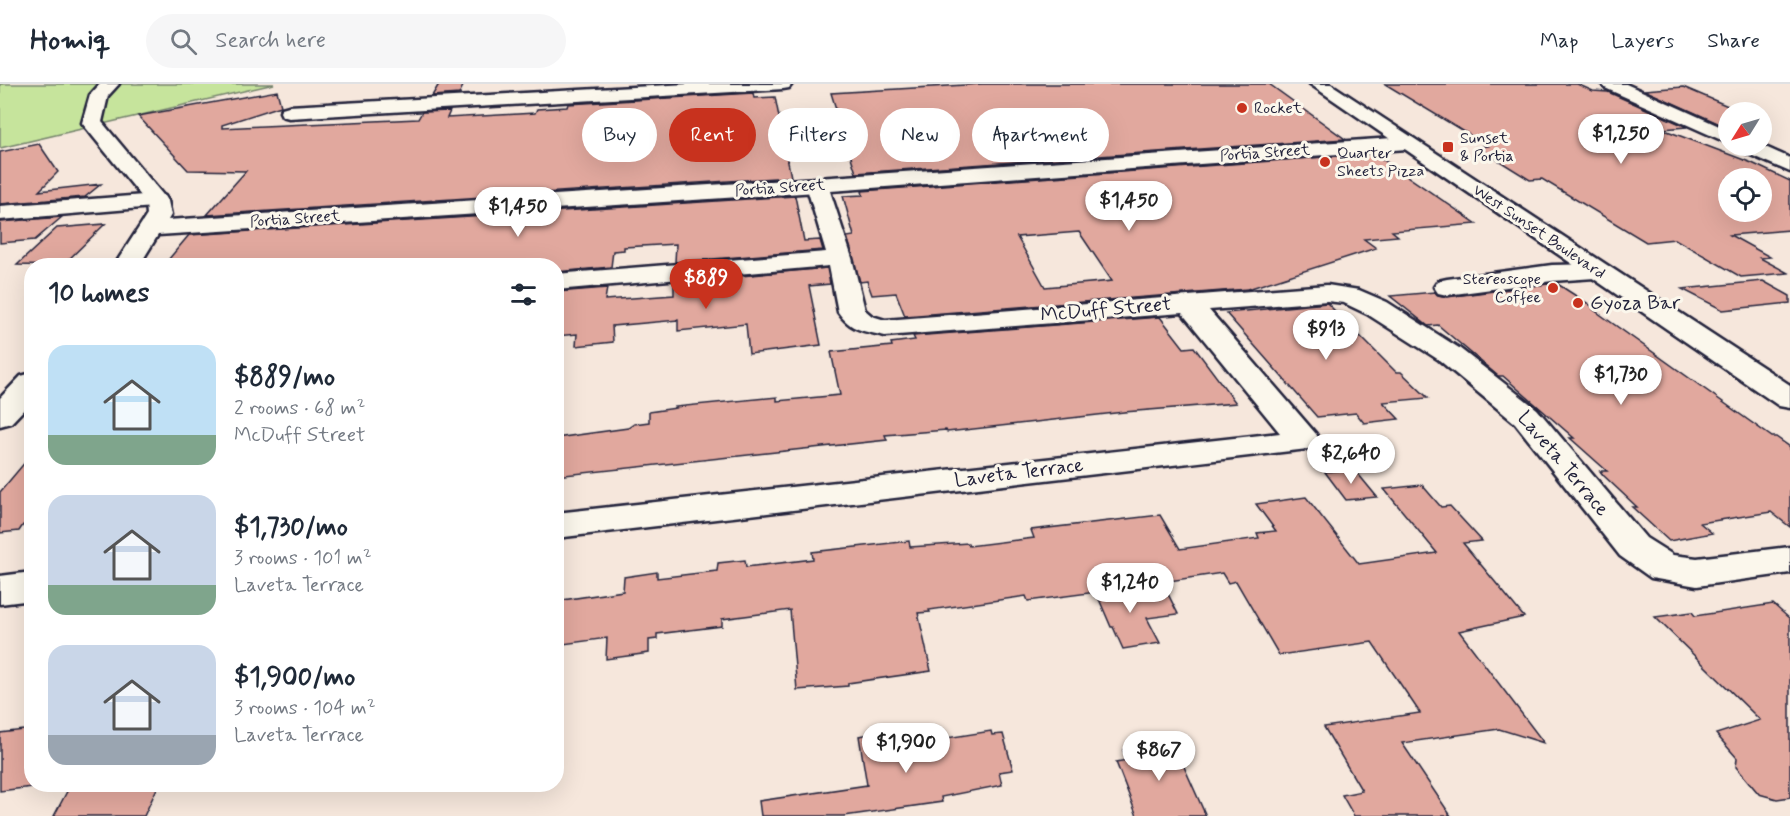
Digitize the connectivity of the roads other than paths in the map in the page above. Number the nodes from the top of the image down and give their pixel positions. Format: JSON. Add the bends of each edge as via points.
{"nodes":[{"id":1,"x":110,"y":84,"type":"edge"},
{"id":2,"x":783,"y":84,"type":"edge"},
{"id":3,"x":1319,"y":84,"type":"edge"},
{"id":4,"x":1611,"y":84,"type":"edge"},
{"id":5,"x":538,"y":91,"type":"edge"},
{"id":6,"x":289,"y":112,"type":"dead end"},
{"id":7,"x":1718,"y":132,"type":"edge"},
{"id":8,"x":1407,"y":143,"type":"junction"},
{"id":9,"x":1768,"y":156,"type":"edge"},
{"id":10,"x":1790,"y":166,"type":"edge"},
{"id":11,"x":817,"y":186,"type":"junction"},
{"id":12,"x":157,"y":201,"type":"junction"},
{"id":13,"x":0,"y":213,"type":"edge"},
{"id":14,"x":152,"y":228,"type":"junction"},
{"id":15,"x":131,"y":258,"type":"edge"},
{"id":16,"x":840,"y":258,"type":"junction"},
{"id":17,"x":1600,"y":272,"type":"junction"},
{"id":18,"x":564,"y":281,"type":"edge"},
{"id":19,"x":1447,"y":287,"type":"dead end"},
{"id":20,"x":1350,"y":296,"type":"joint"},
{"id":21,"x":1188,"y":303,"type":"junction"},
{"id":22,"x":1790,"y":399,"type":"edge"},
{"id":23,"x":564,"y":525,"type":"edge"},
{"id":24,"x":1790,"y":560,"type":"edge"},
{"id":25,"x":24,"y":587,"type":"edge"},
{"id":26,"x":0,"y":590,"type":"edge"}],
"edges":[{"from":1,"to":12,"type":"street","via":[[99,95],[92,123]]},
{"from":2,"to":5,"type":"street"},
{"from":3,"to":8,"type":"street","name":"West Sunset Boulevard"},
{"from":4,"to":7,"type":"street"},
{"from":5,"to":6,"type":"street"},
{"from":8,"to":11,"type":"street","name":"Portia Street"},
{"from":8,"to":17,"type":"street","name":"West Sunset Boulevard"},
{"from":9,"to":10,"type":"street"},
{"from":11,"to":14,"type":"street","name":"Portia Street"},
{"from":11,"to":16,"type":"street"},
{"from":12,"to":13,"type":"street"},
{"from":12,"to":14,"type":"street","via":[[159,214]]},
{"from":14,"to":15,"type":"street"},
{"from":16,"to":18,"type":"street"},
{"from":16,"to":21,"type":"street","name":"McDuff Street","via":[[852,312],[862,322],[885,328]]},
{"from":17,"to":19,"type":"street","via":[[1552,273]]},
{"from":17,"to":22,"type":"street","name":"West Sunset Boulevard"},
{"from":20,"to":21,"type":"street","name":"McDuff Street","via":[[1327,293]]},
{"from":20,"to":24,"type":"street","name":"Laveta Terrace","via":[[1377,308],[1449,354],[1526,416],[1633,547],[1664,568],[1697,572]]},
{"from":21,"to":23,"type":"street","name":"Laveta Terrace","via":[[1304,441]]},
{"from":25,"to":26,"type":"street"}]}
